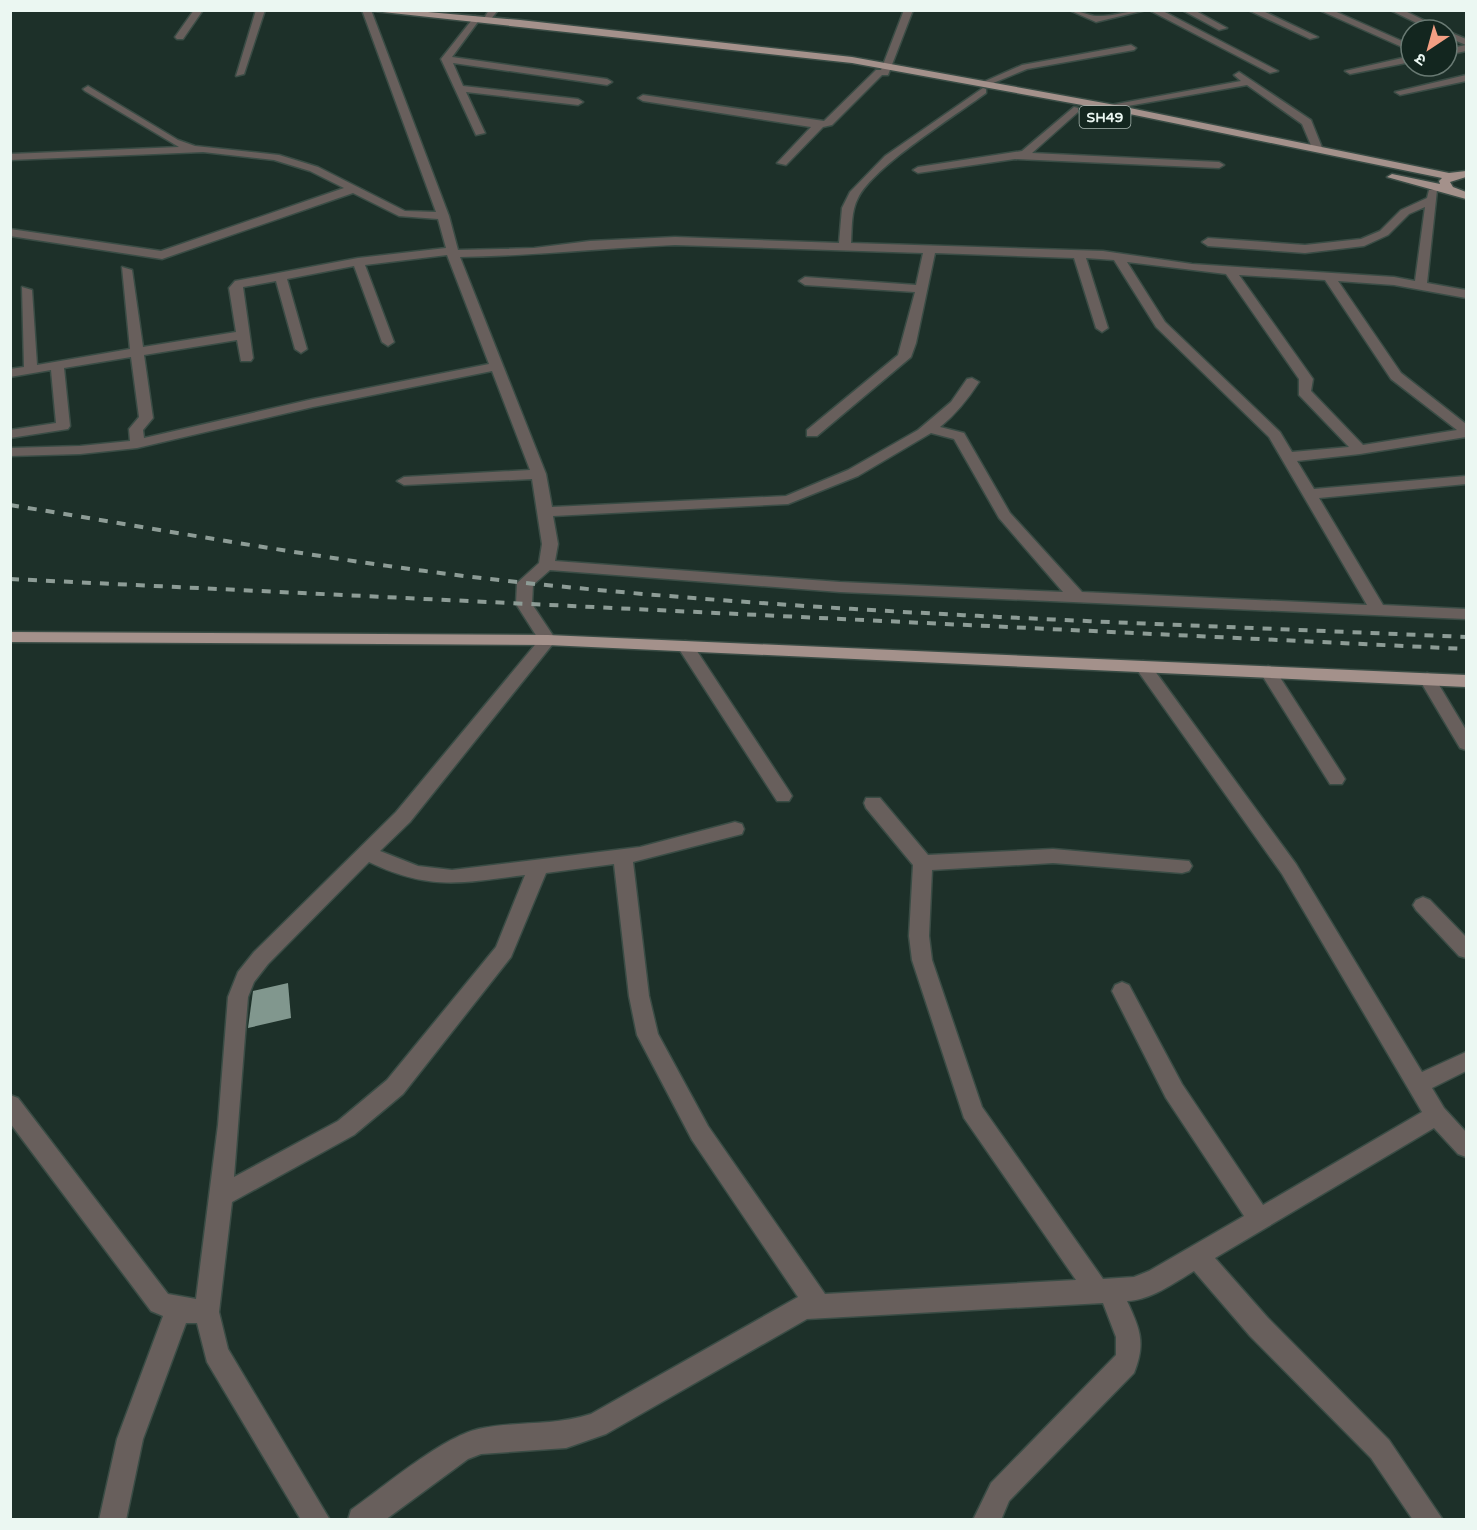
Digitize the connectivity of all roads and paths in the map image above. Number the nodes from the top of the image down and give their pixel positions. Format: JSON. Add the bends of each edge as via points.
{"nodes":[{"id":1,"x":199,"y":10,"type":"edge"},
{"id":2,"x":261,"y":10,"type":"edge"},
{"id":3,"x":367,"y":10,"type":"edge"},
{"id":4,"x":494,"y":10,"type":"edge"},
{"id":5,"x":909,"y":10,"type":"edge"},
{"id":6,"x":1073,"y":10,"type":"edge"},
{"id":7,"x":1153,"y":10,"type":"edge"},
{"id":8,"x":1186,"y":10,"type":"edge"},
{"id":9,"x":1252,"y":10,"type":"edge"},
{"id":10,"x":1323,"y":10,"type":"edge"},
{"id":11,"x":1394,"y":10,"type":"edge"},
{"id":12,"x":1136,"y":11,"type":"edge"},
{"id":13,"x":1412,"y":18,"type":"edge"},
{"id":14,"x":475,"y":19,"type":"junction"},
{"id":15,"x":488,"y":20,"type":"junction"},
{"id":16,"x":1222,"y":28,"type":"dead end"},
{"id":17,"x":180,"y":37,"type":"dead end"},
{"id":18,"x":1313,"y":37,"type":"dead end"},
{"id":19,"x":1399,"y":43,"type":"edge"},
{"id":20,"x":1131,"y":48,"type":"dead end"},
{"id":21,"x":446,"y":59,"type":"junction"},
{"id":22,"x":1399,"y":61,"type":"edge"},
{"id":23,"x":884,"y":70,"type":"junction"},
{"id":24,"x":1273,"y":71,"type":"dead end"},
{"id":25,"x":1350,"y":71,"type":"dead end"},
{"id":26,"x":1234,"y":72,"type":"dead end"},
{"id":27,"x":239,"y":74,"type":"dead end"},
{"id":28,"x":1465,"y":79,"type":"edge"},
{"id":29,"x":607,"y":82,"type":"dead end"},
{"id":30,"x":1249,"y":82,"type":"junction"},
{"id":31,"x":985,"y":87,"type":"junction"},
{"id":32,"x":458,"y":88,"type":"junction"},
{"id":33,"x":88,"y":89,"type":"dead end"},
{"id":34,"x":1400,"y":92,"type":"dead end"},
{"id":35,"x":643,"y":98,"type":"dead end"},
{"id":36,"x":578,"y":102,"type":"dead end"},
{"id":37,"x":1105,"y":107,"type":"junction"},
{"id":38,"x":1074,"y":110,"type":"junction"},
{"id":39,"x":819,"y":125,"type":"junction"},
{"id":40,"x":480,"y":133,"type":"dead end"},
{"id":41,"x":203,"y":149,"type":"junction"},
{"id":42,"x":1259,"y":149,"type":"dead end"},
{"id":43,"x":1318,"y":150,"type":"junction"},
{"id":44,"x":1017,"y":156,"type":"junction"},
{"id":45,"x":10,"y":157,"type":"edge"},
{"id":46,"x":782,"y":163,"type":"dead end"},
{"id":47,"x":1219,"y":165,"type":"dead end"},
{"id":48,"x":918,"y":170,"type":"dead end"},
{"id":49,"x":1376,"y":174,"type":"dead end"},
{"id":50,"x":1467,"y":174,"type":"edge"},
{"id":51,"x":1450,"y":176,"type":"junction"},
{"id":52,"x":1434,"y":186,"type":"junction"},
{"id":53,"x":353,"y":189,"type":"junction"},
{"id":54,"x":1449,"y":189,"type":"junction"},
{"id":55,"x":1467,"y":196,"type":"edge"},
{"id":56,"x":1432,"y":200,"type":"junction"},
{"id":57,"x":442,"y":216,"type":"junction"},
{"id":58,"x":10,"y":232,"type":"edge"},
{"id":59,"x":28,"y":237,"type":"junction"},
{"id":60,"x":1208,"y":242,"type":"dead end"},
{"id":61,"x":10,"y":245,"type":"edge"},
{"id":62,"x":845,"y":246,"type":"junction"},
{"id":63,"x":930,"y":249,"type":"junction"},
{"id":64,"x":452,"y":253,"type":"junction"},
{"id":65,"x":1079,"y":255,"type":"junction"},
{"id":66,"x":1118,"y":257,"type":"junction"},
{"id":67,"x":357,"y":262,"type":"junction"},
{"id":68,"x":126,"y":270,"type":"dead end"},
{"id":69,"x":1230,"y":271,"type":"junction"},
{"id":70,"x":280,"y":275,"type":"junction"},
{"id":71,"x":1329,"y":277,"type":"junction"},
{"id":72,"x":805,"y":281,"type":"dead end"},
{"id":73,"x":1421,"y":285,"type":"junction"},
{"id":74,"x":921,"y":289,"type":"junction"},
{"id":75,"x":26,"y":290,"type":"dead end"},
{"id":76,"x":1467,"y":294,"type":"edge"},
{"id":77,"x":1102,"y":328,"type":"dead end"},
{"id":78,"x":243,"y":335,"type":"junction"},
{"id":79,"x":388,"y":342,"type":"dead end"},
{"id":80,"x":301,"y":349,"type":"dead end"},
{"id":81,"x":139,"y":352,"type":"junction"},
{"id":82,"x":246,"y":358,"type":"dead end"},
{"id":83,"x":57,"y":365,"type":"junction"},
{"id":84,"x":498,"y":366,"type":"junction"},
{"id":85,"x":31,"y":370,"type":"junction"},
{"id":86,"x":10,"y":373,"type":"edge"},
{"id":87,"x":972,"y":382,"type":"dead end"},
{"id":88,"x":929,"y":429,"type":"junction"},
{"id":89,"x":1467,"y":432,"type":"edge"},
{"id":90,"x":812,"y":433,"type":"dead end"},
{"id":91,"x":10,"y":434,"type":"edge"},
{"id":92,"x":137,"y":444,"type":"junction"},
{"id":93,"x":1360,"y":450,"type":"junction"},
{"id":94,"x":10,"y":452,"type":"edge"},
{"id":95,"x":1290,"y":457,"type":"junction"},
{"id":96,"x":539,"y":474,"type":"junction"},
{"id":97,"x":1467,"y":480,"type":"edge"},
{"id":98,"x":404,"y":481,"type":"dead end"},
{"id":99,"x":1311,"y":494,"type":"junction"},
{"id":100,"x":545,"y":512,"type":"junction"},
{"id":101,"x":546,"y":565,"type":"junction"},
{"id":102,"x":1076,"y":596,"type":"junction"},
{"id":103,"x":1378,"y":610,"type":"junction"},
{"id":104,"x":1467,"y":614,"type":"edge"},
{"id":105,"x":10,"y":637,"type":"edge"},
{"id":106,"x":548,"y":640,"type":"junction"},
{"id":107,"x":685,"y":646,"type":"junction"},
{"id":108,"x":1143,"y":667,"type":"junction"},
{"id":109,"x":1268,"y":672,"type":"junction"},
{"id":110,"x":1427,"y":679,"type":"junction"},
{"id":111,"x":1467,"y":681,"type":"edge"},
{"id":112,"x":1467,"y":744,"type":"edge"},
{"id":113,"x":1336,"y":779,"type":"dead end"},
{"id":114,"x":783,"y":796,"type":"dead end"},
{"id":115,"x":873,"y":803,"type":"dead end"},
{"id":116,"x":735,"y":829,"type":"dead end"},
{"id":117,"x":367,"y":853,"type":"junction"},
{"id":118,"x":623,"y":855,"type":"junction"},
{"id":119,"x":923,"y":863,"type":"junction"},
{"id":120,"x":539,"y":866,"type":"junction"},
{"id":121,"x":1182,"y":866,"type":"dead end"},
{"id":122,"x":1423,"y":905,"type":"dead end"},
{"id":123,"x":1467,"y":950,"type":"edge"},
{"id":124,"x":1122,"y":992,"type":"dead end"},
{"id":125,"x":1467,"y":1061,"type":"edge"},
{"id":126,"x":1418,"y":1084,"type":"junction"},
{"id":127,"x":10,"y":1106,"type":"edge"},
{"id":128,"x":1436,"y":1114,"type":"junction"},
{"id":129,"x":1467,"y":1147,"type":"edge"},
{"id":130,"x":221,"y":1196,"type":"junction"},
{"id":131,"x":1259,"y":1219,"type":"junction"},
{"id":132,"x":1197,"y":1256,"type":"junction"},
{"id":133,"x":1104,"y":1293,"type":"junction"},
{"id":134,"x":818,"y":1305,"type":"junction"},
{"id":135,"x":178,"y":1310,"type":"junction"},
{"id":136,"x":207,"y":1312,"type":"junction"},
{"id":137,"x":112,"y":1520,"type":"edge"},
{"id":138,"x":317,"y":1520,"type":"edge"},
{"id":139,"x":361,"y":1520,"type":"edge"},
{"id":140,"x":986,"y":1520,"type":"edge"},
{"id":141,"x":1430,"y":1520,"type":"edge"}],
"edges":[{"from":1,"to":17,"type":"street"},
{"from":2,"to":27,"type":"street"},
{"from":3,"to":14,"type":"main road","number":"SH49"},
{"from":3,"to":57,"type":"street"},
{"from":4,"to":15,"type":"street"},
{"from":5,"to":23,"type":"street"},
{"from":6,"to":12,"type":"street","via":[[1096,19]]},
{"from":7,"to":24,"type":"street"},
{"from":8,"to":16,"type":"street"},
{"from":9,"to":18,"type":"street"},
{"from":10,"to":19,"type":"street"},
{"from":11,"to":13,"type":"street"},
{"from":14,"to":15,"type":"main road","number":"SH49"},
{"from":14,"to":21,"type":"street"},
{"from":15,"to":23,"type":"main road","number":"SH49","via":[[760,51]]},
{"from":20,"to":31,"type":"street","via":[[1025,67]]},
{"from":21,"to":29,"type":"street"},
{"from":21,"to":32,"type":"street"},
{"from":22,"to":25,"type":"street"},
{"from":23,"to":31,"type":"main road","number":"SH49"},
{"from":23,"to":39,"type":"street","via":[[828,123]]},
{"from":26,"to":30,"type":"street"},
{"from":28,"to":34,"type":"street"},
{"from":30,"to":37,"type":"street"},
{"from":30,"to":43,"type":"street","via":[[1307,122]]},
{"from":31,"to":37,"type":"main road","number":"SH49"},
{"from":31,"to":38,"type":"main road","number":"SH49"},
{"from":31,"to":62,"type":"street","via":[[889,158],[854,194],[848,208]]},
{"from":32,"to":36,"type":"street"},
{"from":32,"to":40,"type":"street"},
{"from":33,"to":41,"type":"street","via":[[174,142]]},
{"from":35,"to":39,"type":"street"},
{"from":37,"to":43,"type":"main road","number":"SH49"},
{"from":38,"to":42,"type":"main road","number":"SH49"},
{"from":38,"to":44,"type":"street","via":[[1031,150]]},
{"from":39,"to":46,"type":"street"},
{"from":41,"to":45,"type":"street"},
{"from":41,"to":53,"type":"street","via":[[295,161]]},
{"from":43,"to":51,"type":"main road","number":"SH49"},
{"from":44,"to":47,"type":"street"},
{"from":44,"to":48,"type":"street"},
{"from":49,"to":52,"type":"main road"},
{"from":50,"to":51,"type":"main road"},
{"from":51,"to":54,"type":"main road","via":[[1444,181]]},
{"from":52,"to":54,"type":"main road"},
{"from":52,"to":56,"type":"street"},
{"from":53,"to":57,"type":"street","via":[[403,214]]},
{"from":53,"to":59,"type":"street","via":[[162,255]]},
{"from":54,"to":55,"type":"main road"},
{"from":56,"to":60,"type":"street","via":[[1405,212],[1384,233],[1364,242],[1305,249]]},
{"from":56,"to":73,"type":"street"},
{"from":57,"to":64,"type":"street"},
{"from":58,"to":59,"type":"street"},
{"from":59,"to":61,"type":"street"},
{"from":62,"to":63,"type":"street"},
{"from":62,"to":64,"type":"street","via":[[675,241],[534,252]]},
{"from":63,"to":65,"type":"street"},
{"from":63,"to":74,"type":"street"},
{"from":64,"to":67,"type":"street"},
{"from":64,"to":84,"type":"street"},
{"from":65,"to":66,"type":"street"},
{"from":65,"to":77,"type":"street"},
{"from":66,"to":69,"type":"street"},
{"from":66,"to":95,"type":"street","via":[[1160,324],[1257,415]]},
{"from":67,"to":70,"type":"street"},
{"from":67,"to":79,"type":"street"},
{"from":68,"to":81,"type":"street"},
{"from":69,"to":71,"type":"street"},
{"from":69,"to":93,"type":"street","via":[[1306,379],[1304,392]]},
{"from":70,"to":78,"type":"street","via":[[236,286]]},
{"from":70,"to":80,"type":"street"},
{"from":71,"to":73,"type":"street"},
{"from":71,"to":89,"type":"street","via":[[1396,376]]},
{"from":72,"to":74,"type":"street"},
{"from":73,"to":76,"type":"street"},
{"from":74,"to":90,"type":"street","via":[[904,357]]},
{"from":75,"to":85,"type":"street"},
{"from":78,"to":81,"type":"street"},
{"from":78,"to":82,"type":"street"},
{"from":81,"to":83,"type":"street"},
{"from":81,"to":92,"type":"street","via":[[146,418],[136,429]]},
{"from":83,"to":85,"type":"street"},
{"from":83,"to":91,"type":"street","via":[[63,426]]},
{"from":84,"to":92,"type":"street"},
{"from":84,"to":96,"type":"street"},
{"from":85,"to":86,"type":"street"},
{"from":87,"to":88,"type":"street","via":[[957,405]]},
{"from":88,"to":100,"type":"street","via":[[819,490],[788,500]]},
{"from":88,"to":102,"type":"street","via":[[959,436],[1004,515]]},
{"from":89,"to":93,"type":"street"},
{"from":92,"to":94,"type":"street"},
{"from":93,"to":95,"type":"street"},
{"from":95,"to":99,"type":"street"},
{"from":96,"to":98,"type":"street"},
{"from":96,"to":100,"type":"street"},
{"from":97,"to":99,"type":"street"},
{"from":99,"to":103,"type":"street"},
{"from":100,"to":101,"type":"street","via":[[550,544]]},
{"from":101,"to":102,"type":"street","via":[[840,587]]},
{"from":101,"to":106,"type":"street","via":[[525,583],[524,604]]},
{"from":102,"to":103,"type":"street"},
{"from":103,"to":104,"type":"street"},
{"from":105,"to":106,"type":"main road"},
{"from":106,"to":107,"type":"main road"},
{"from":106,"to":117,"type":"street","via":[[403,817]]},
{"from":107,"to":108,"type":"main road"},
{"from":107,"to":114,"type":"street"},
{"from":108,"to":109,"type":"main road"},
{"from":108,"to":126,"type":"street","via":[[1289,869]]},
{"from":109,"to":110,"type":"main road"},
{"from":109,"to":113,"type":"street"},
{"from":110,"to":111,"type":"main road"},
{"from":110,"to":112,"type":"street"},
{"from":115,"to":119,"type":"street"},
{"from":116,"to":118,"type":"street","via":[[658,850]]},
{"from":117,"to":120,"type":"street","via":[[428,878]]},
{"from":117,"to":130,"type":"street","via":[[245,978],[238,997]]},
{"from":118,"to":120,"type":"street"},
{"from":118,"to":134,"type":"street","via":[[639,996],[648,1035],[700,1133]]},
{"from":119,"to":121,"type":"street","via":[[1053,856]]},
{"from":119,"to":133,"type":"street","via":[[919,936],[922,960],[972,1111]]},
{"from":120,"to":130,"type":"street","via":[[504,951],[395,1087],[346,1128]]},
{"from":122,"to":123,"type":"street"},
{"from":124,"to":131,"type":"street","via":[[1174,1091]]},
{"from":125,"to":126,"type":"street"},
{"from":126,"to":128,"type":"street"},
{"from":127,"to":135,"type":"street","via":[[160,1303]]},
{"from":128,"to":129,"type":"street"},
{"from":128,"to":131,"type":"street"},
{"from":130,"to":136,"type":"street"},
{"from":131,"to":132,"type":"street"},
{"from":132,"to":133,"type":"street","via":[[1135,1289]]},
{"from":132,"to":141,"type":"street","via":[[1259,1327],[1380,1449]]},
{"from":133,"to":134,"type":"street"},
{"from":133,"to":140,"type":"street","via":[[1132,1342],[1129,1358],[1000,1492]]},
{"from":134,"to":139,"type":"street","via":[[786,1315],[597,1425],[566,1435],[481,1441],[459,1450]]},
{"from":135,"to":136,"type":"street"},
{"from":135,"to":137,"type":"street","via":[[130,1439]]},
{"from":136,"to":138,"type":"street","via":[[216,1353]]}]}
